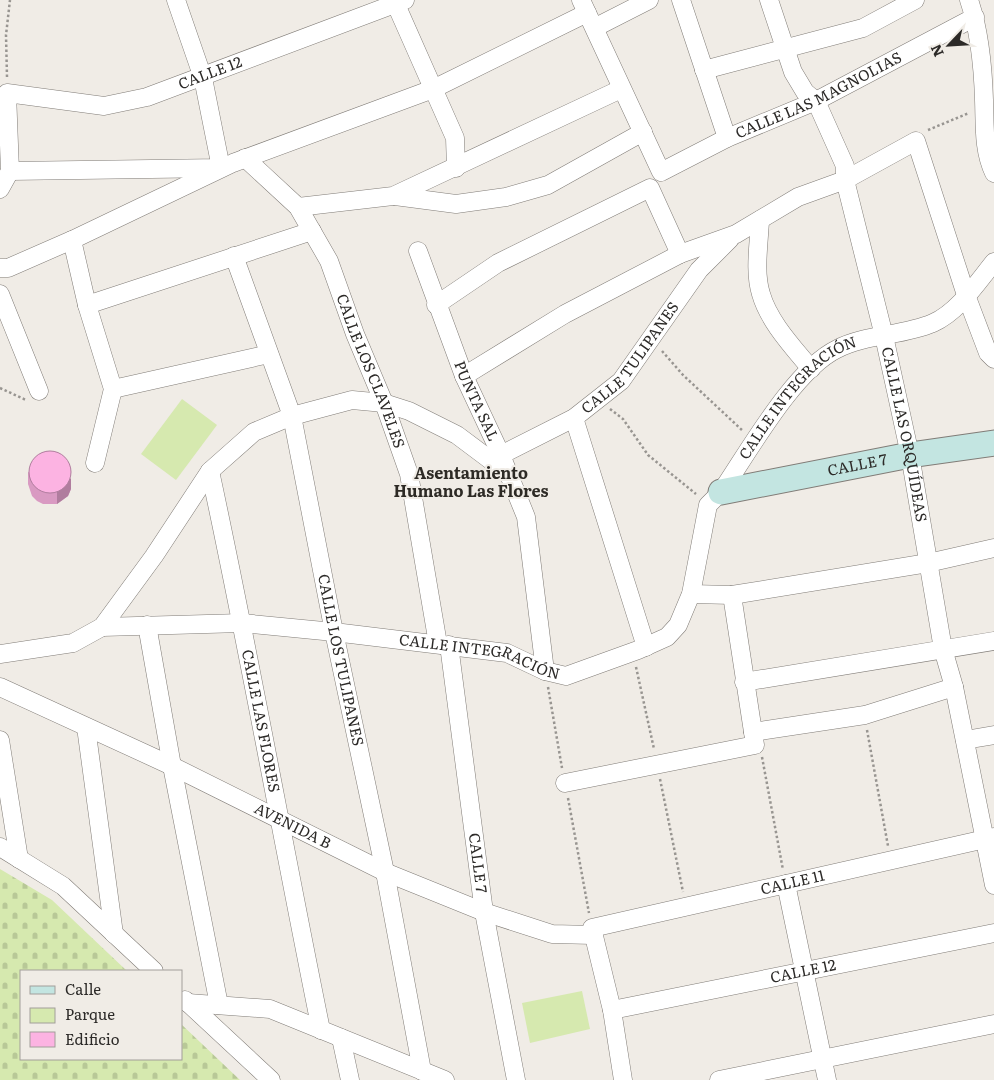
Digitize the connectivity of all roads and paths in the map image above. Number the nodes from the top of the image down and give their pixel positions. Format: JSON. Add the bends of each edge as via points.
{"nodes":[{"id":1,"x":10,"y":0,"type":"edge"},
{"id":2,"x":176,"y":0,"type":"edge"},
{"id":3,"x":649,"y":0,"type":"edge"},
{"id":4,"x":681,"y":0,"type":"edge"},
{"id":5,"x":769,"y":0,"type":"edge"},
{"id":6,"x":916,"y":0,"type":"edge"},
{"id":7,"x":969,"y":0,"type":"edge"},
{"id":8,"x":398,"y":2,"type":"edge"},
{"id":9,"x":891,"y":6,"type":"edge"},
{"id":10,"x":588,"y":13,"type":"edge"},
{"id":11,"x":975,"y":17,"type":"junction"},
{"id":12,"x":786,"y":48,"type":"junction"},
{"id":13,"x":704,"y":70,"type":"junction"},
{"id":14,"x":988,"y":75,"type":"edge"},
{"id":15,"x":203,"y":78,"type":"junction"},
{"id":16,"x":433,"y":89,"type":"junction"},
{"id":17,"x":621,"y":89,"type":"junction"},
{"id":18,"x":7,"y":93,"type":"junction"},
{"id":19,"x":816,"y":101,"type":"junction"},
{"id":20,"x":984,"y":106,"type":"junction"},
{"id":21,"x":4,"y":128,"type":"edge"},
{"id":22,"x":642,"y":132,"type":"junction"},
{"id":23,"x":727,"y":138,"type":"junction"},
{"id":24,"x":916,"y":141,"type":"junction"},
{"id":25,"x":245,"y":158,"type":"junction"},
{"id":26,"x":993,"y":167,"type":"edge"},
{"id":27,"x":221,"y":168,"type":"junction"},
{"id":28,"x":456,"y":168,"type":"junction"},
{"id":29,"x":10,"y":171,"type":"junction"},
{"id":30,"x":845,"y":180,"type":"junction"},
{"id":31,"x":0,"y":188,"type":"edge"},
{"id":32,"x":393,"y":196,"type":"junction"},
{"id":33,"x":298,"y":207,"type":"junction"},
{"id":34,"x":760,"y":220,"type":"junction"},
{"id":35,"x":312,"y":231,"type":"junction"},
{"id":36,"x":736,"y":234,"type":"junction"},
{"id":37,"x":72,"y":240,"type":"junction"},
{"id":38,"x":418,"y":251,"type":"dead end"},
{"id":39,"x":680,"y":254,"type":"junction"},
{"id":40,"x":234,"y":256,"type":"junction"},
{"id":41,"x":990,"y":269,"type":"edge"},
{"id":42,"x":3,"y":272,"type":"edge"},
{"id":43,"x":0,"y":294,"type":"edge"},
{"id":44,"x":966,"y":295,"type":"junction"},
{"id":45,"x":436,"y":304,"type":"junction"},
{"id":46,"x":87,"y":305,"type":"junction"},
{"id":47,"x":884,"y":336,"type":"junction"},
{"id":48,"x":651,"y":338,"type":"junction"},
{"id":49,"x":269,"y":354,"type":"junction"},
{"id":50,"x":994,"y":359,"type":"edge"},
{"id":51,"x":811,"y":369,"type":"junction"},
{"id":52,"x":464,"y":376,"type":"junction"},
{"id":53,"x":0,"y":388,"type":"edge"},
{"id":54,"x":113,"y":389,"type":"junction"},
{"id":55,"x":36,"y":398,"type":"joint"},
{"id":56,"x":598,"y":400,"type":"junction"},
{"id":57,"x":384,"y":403,"type":"junction"},
{"id":58,"x":292,"y":416,"type":"junction"},
{"id":59,"x":574,"y":418,"type":"junction"},
{"id":60,"x":755,"y":443,"type":"junction"},
{"id":61,"x":994,"y":443,"type":"edge"},
{"id":62,"x":501,"y":455,"type":"junction"},
{"id":63,"x":910,"y":455,"type":"junction"},
{"id":64,"x":95,"y":463,"type":"dead end"},
{"id":65,"x":210,"y":471,"type":"junction"},
{"id":66,"x":509,"y":474,"type":"junction"},
{"id":67,"x":715,"y":498,"type":"junction"},
{"id":68,"x":994,"y":548,"type":"edge"},
{"id":69,"x":928,"y":563,"type":"junction"},
{"id":70,"x":691,"y":594,"type":"junction"},
{"id":71,"x":732,"y":595,"type":"junction"},
{"id":72,"x":242,"y":623,"type":"junction"},
{"id":73,"x":147,"y":625,"type":"junction"},
{"id":74,"x":102,"y":627,"type":"junction"},
{"id":75,"x":334,"y":632,"type":"junction"},
{"id":76,"x":994,"y":641,"type":"edge"},
{"id":77,"x":444,"y":644,"type":"junction"},
{"id":78,"x":646,"y":647,"type":"junction"},
{"id":79,"x":943,"y":649,"type":"junction"},
{"id":80,"x":0,"y":654,"type":"edge"},
{"id":81,"x":545,"y":671,"type":"junction"},
{"id":82,"x":744,"y":682,"type":"junction"},
{"id":83,"x":0,"y":687,"type":"edge"},
{"id":84,"x":954,"y":687,"type":"junction"},
{"id":85,"x":865,"y":715,"type":"junction"},
{"id":86,"x":86,"y":727,"type":"junction"},
{"id":87,"x":994,"y":736,"type":"edge"},
{"id":88,"x":754,"y":739,"type":"junction"},
{"id":89,"x":0,"y":740,"type":"edge"},
{"id":90,"x":965,"y":740,"type":"junction"},
{"id":91,"x":172,"y":766,"type":"junction"},
{"id":92,"x":565,"y":783,"type":"dead end"},
{"id":93,"x":278,"y":820,"type":"junction"},
{"id":94,"x":989,"y":838,"type":"edge"},
{"id":95,"x":0,"y":847,"type":"edge"},
{"id":96,"x":19,"y":859,"type":"junction"},
{"id":97,"x":890,"y":859,"type":"junction"},
{"id":98,"x":385,"y":872,"type":"junction"},
{"id":99,"x":786,"y":884,"type":"junction"},
{"id":100,"x":994,"y":884,"type":"edge"},
{"id":101,"x":484,"y":912,"type":"junction"},
{"id":102,"x":592,"y":932,"type":"junction"},
{"id":103,"x":994,"y":933,"type":"edge"},
{"id":104,"x":114,"y":934,"type":"junction"},
{"id":105,"x":153,"y":970,"type":"edge"},
{"id":106,"x":805,"y":972,"type":"junction"},
{"id":107,"x":184,"y":1000,"type":"edge"},
{"id":108,"x":219,"y":1005,"type":"junction"},
{"id":109,"x":612,"y":1010,"type":"junction"},
{"id":110,"x":994,"y":1024,"type":"edge"},
{"id":111,"x":321,"y":1030,"type":"junction"},
{"id":112,"x":341,"y":1038,"type":"junction"},
{"id":113,"x":823,"y":1057,"type":"junction"},
{"id":114,"x":422,"y":1071,"type":"junction"},
{"id":115,"x":271,"y":1080,"type":"edge"},
{"id":116,"x":350,"y":1080,"type":"edge"},
{"id":117,"x":445,"y":1080,"type":"edge"},
{"id":118,"x":516,"y":1080,"type":"edge"},
{"id":119,"x":623,"y":1080,"type":"edge"},
{"id":120,"x":719,"y":1080,"type":"edge"},
{"id":121,"x":828,"y":1080,"type":"edge"}],
"edges":[{"from":1,"to":18,"type":"path","via":[[6,35]]},
{"from":2,"to":15,"type":"street"},
{"from":3,"to":10,"type":"street"},
{"from":4,"to":13,"type":"street"},
{"from":5,"to":12,"type":"street","name":"CALLE LAS ORQUÍDEAS"},
{"from":6,"to":9,"type":"street"},
{"from":7,"to":11,"type":"street"},
{"from":8,"to":15,"type":"street","name":"CALLE 12"},
{"from":8,"to":16,"type":"street"},
{"from":9,"to":12,"type":"street","via":[[863,28]]},
{"from":10,"to":16,"type":"street"},
{"from":10,"to":17,"type":"street"},
{"from":11,"to":14,"type":"street"},
{"from":11,"to":19,"type":"street","name":"CALLE LAS MAGNOLIAS"},
{"from":12,"to":13,"type":"street"},
{"from":12,"to":19,"type":"street","name":"CALLE LAS ORQUÍDEAS","via":[[793,72]]},
{"from":13,"to":23,"type":"street"},
{"from":14,"to":20,"type":"street"},
{"from":15,"to":18,"type":"street","name":"CALLE 12","via":[[147,97],[104,106]]},
{"from":15,"to":27,"type":"street"},
{"from":16,"to":25,"type":"street"},
{"from":16,"to":28,"type":"street","via":[[454,138]]},
{"from":17,"to":22,"type":"street"},
{"from":17,"to":28,"type":"street"},
{"from":18,"to":21,"type":"street"},
{"from":19,"to":23,"type":"street","name":"CALLE LAS MAGNOLIAS"},
{"from":19,"to":30,"type":"street","name":"CALLE LAS ORQUÍDEAS","via":[[845,166]]},
{"from":20,"to":24,"type":"path","via":[[924,132]]},
{"from":20,"to":26,"type":"street","via":[[987,158]]},
{"from":21,"to":29,"type":"street"},
{"from":22,"to":23,"type":"street","name":"CALLE LAS MAGNOLIAS","via":[[661,172]]},
{"from":22,"to":32,"type":"street","via":[[548,185],[506,197],[456,204]]},
{"from":24,"to":30,"type":"street","name":"CALLE TULIPANES"},
{"from":24,"to":44,"type":"street"},
{"from":25,"to":27,"type":"street"},
{"from":25,"to":33,"type":"street","name":"CALLE LOS CLAVELES"},
{"from":27,"to":29,"type":"street"},
{"from":27,"to":37,"type":"street"},
{"from":28,"to":32,"type":"street"},
{"from":29,"to":31,"type":"street"},
{"from":30,"to":34,"type":"street","name":"CALLE TULIPANES","via":[[798,197]]},
{"from":30,"to":47,"type":"street","name":"CALLE LAS ORQUÍDEAS"},
{"from":32,"to":33,"type":"street"},
{"from":33,"to":35,"type":"street","name":"CALLE LOS CLAVELES"},
{"from":34,"to":36,"type":"street","name":"CALLE TULIPANES"},
{"from":34,"to":51,"type":"street","via":[[758,276],[761,295],[787,339]]},
{"from":35,"to":40,"type":"street"},
{"from":35,"to":57,"type":"street","name":"CALLE LOS CLAVELES","via":[[329,261]]},
{"from":36,"to":39,"type":"street","name":"CALLE TULIPANES"},
{"from":36,"to":48,"type":"street","name":"CALLE TULIPANES","via":[[699,270]]},
{"from":37,"to":42,"type":"street"},
{"from":37,"to":46,"type":"street"},
{"from":38,"to":45,"type":"street","name":"PUNTA SAL"},
{"from":39,"to":45,"type":"street","via":[[650,188],[498,263]]},
{"from":39,"to":52,"type":"street","name":"CALLE TULIPANES","via":[[565,314]]},
{"from":40,"to":46,"type":"street"},
{"from":40,"to":49,"type":"street","name":"CALLE LOS TULIPANES"},
{"from":41,"to":44,"type":"street","name":"CALLE INTEGRACIÓN"},
{"from":43,"to":55,"type":"street"},
{"from":44,"to":47,"type":"street","name":"CALLE INTEGRACIÓN","via":[[952,310],[932,323]]},
{"from":44,"to":50,"type":"street","via":[[988,353]]},
{"from":45,"to":52,"type":"street","name":"PUNTA SAL"},
{"from":46,"to":54,"type":"street"},
{"from":47,"to":51,"type":"street","name":"CALLE INTEGRACIÓN","via":[[838,348]]},
{"from":47,"to":63,"type":"street","name":"CALLE LAS ORQUÍDEAS"},
{"from":48,"to":56,"type":"street","name":"CALLE TULIPANES","via":[[620,381]]},
{"from":48,"to":60,"type":"path","via":[[684,375]]},
{"from":49,"to":54,"type":"street"},
{"from":49,"to":58,"type":"street","name":"CALLE LOS TULIPANES"},
{"from":51,"to":60,"type":"street","name":"CALLE INTEGRACIÓN","via":[[792,388]]},
{"from":52,"to":62,"type":"street","name":"PUNTA SAL"},
{"from":53,"to":55,"type":"path"},
{"from":54,"to":64,"type":"street"},
{"from":56,"to":59,"type":"street","name":"CALLE TULIPANES"},
{"from":56,"to":67,"type":"path","via":[[623,419],[648,455]]},
{"from":57,"to":58,"type":"street","name":"CALLE INTEGRACIÓN","via":[[352,400]]},
{"from":57,"to":66,"type":"street","name":"CALLE INTEGRACIÓN","via":[[409,411],[457,436]]},
{"from":57,"to":77,"type":"street","name":"CALLE LOS CLAVELES","via":[[410,474]]},
{"from":58,"to":65,"type":"street","name":"CALLE INTEGRACIÓN","via":[[254,432]]},
{"from":58,"to":75,"type":"street","name":"CALLE LOS TULIPANES"},
{"from":59,"to":62,"type":"street","name":"CALLE TULIPANES"},
{"from":59,"to":78,"type":"street"},
{"from":60,"to":67,"type":"street","name":"CALLE INTEGRACIÓN"},
{"from":61,"to":63,"type":"street","name":"CALLE 7"},
{"from":62,"to":66,"type":"street","name":"PUNTA SAL"},
{"from":63,"to":67,"type":"street","name":"CALLE 7"},
{"from":63,"to":69,"type":"street","name":"CALLE LAS ORQUÍDEAS"},
{"from":65,"to":72,"type":"street","name":"CALLE LAS FLORES"},
{"from":65,"to":74,"type":"street","name":"CALLE INTEGRACIÓN"},
{"from":66,"to":81,"type":"street","name":"PUNTA SAL","via":[[526,517]]},
{"from":67,"to":70,"type":"street","name":"CALLE INTEGRACIÓN"},
{"from":68,"to":69,"type":"street"},
{"from":69,"to":71,"type":"street"},
{"from":69,"to":79,"type":"street","name":"CALLE LAS ORQUÍDEAS"},
{"from":70,"to":71,"type":"street"},
{"from":70,"to":78,"type":"street","name":"CALLE INTEGRACIÓN","via":[[678,625],[667,637]]},
{"from":71,"to":82,"type":"street"},
{"from":72,"to":73,"type":"street","name":"CALLE INTEGRACIÓN"},
{"from":72,"to":75,"type":"street","name":"CALLE INTEGRACIÓN"},
{"from":72,"to":93,"type":"street","name":"CALLE LAS FLORES"},
{"from":73,"to":74,"type":"street","name":"CALLE INTEGRACIÓN"},
{"from":73,"to":91,"type":"street"},
{"from":74,"to":80,"type":"street","name":"CALLE INTEGRACIÓN","via":[[73,642]]},
{"from":75,"to":77,"type":"street","name":"CALLE INTEGRACIÓN"},
{"from":75,"to":98,"type":"street","name":"CALLE LOS TULIPANES"},
{"from":76,"to":79,"type":"street"},
{"from":77,"to":81,"type":"street","name":"CALLE INTEGRACIÓN","via":[[507,653]]},
{"from":77,"to":101,"type":"street","name":"CALLE 7"},
{"from":78,"to":81,"type":"street","name":"CALLE INTEGRACIÓN","via":[[566,676]]},
{"from":79,"to":82,"type":"street"},
{"from":79,"to":84,"type":"street","name":"CALLE LAS ORQUÍDEAS"},
{"from":82,"to":88,"type":"street"},
{"from":83,"to":86,"type":"street","name":"AVENIDA B"},
{"from":84,"to":85,"type":"street"},
{"from":84,"to":90,"type":"street","name":"CALLE LAS ORQUÍDEAS"},
{"from":85,"to":88,"type":"street"},
{"from":85,"to":97,"type":"path"},
{"from":86,"to":91,"type":"street","name":"AVENIDA B"},
{"from":86,"to":104,"type":"street"},
{"from":87,"to":90,"type":"street"},
{"from":88,"to":92,"type":"street"},
{"from":88,"to":99,"type":"path","via":[[761,752]]},
{"from":89,"to":96,"type":"street"},
{"from":90,"to":94,"type":"street","name":"CALLE LAS ORQUÍDEAS"},
{"from":91,"to":93,"type":"street","name":"AVENIDA B"},
{"from":91,"to":108,"type":"street"},
{"from":93,"to":98,"type":"street","name":"AVENIDA B"},
{"from":93,"to":111,"type":"street","name":"CALLE LAS FLORES"},
{"from":94,"to":97,"type":"street","name":"CALLE 11"},
{"from":94,"to":100,"type":"street","name":"CALLE LAS ORQUÍDEAS"},
{"from":95,"to":96,"type":"street"},
{"from":96,"to":104,"type":"street","via":[[63,886]]},
{"from":97,"to":99,"type":"street","name":"CALLE 11"},
{"from":98,"to":101,"type":"street","name":"AVENIDA B"},
{"from":98,"to":114,"type":"street","name":"CALLE LOS TULIPANES"},
{"from":99,"to":102,"type":"street","name":"CALLE 11"},
{"from":99,"to":106,"type":"street"},
{"from":101,"to":102,"type":"street","name":"AVENIDA B","via":[[552,934]]},
{"from":101,"to":118,"type":"street","name":"CALLE 7"},
{"from":102,"to":109,"type":"street"},
{"from":103,"to":106,"type":"street","name":"CALLE 12"},
{"from":104,"to":105,"type":"street"},
{"from":106,"to":109,"type":"street","name":"CALLE 12"},
{"from":106,"to":113,"type":"street"},
{"from":107,"to":108,"type":"street"},
{"from":107,"to":115,"type":"street"},
{"from":108,"to":111,"type":"street","via":[[270,1009]]},
{"from":109,"to":119,"type":"street"},
{"from":110,"to":113,"type":"street"},
{"from":111,"to":112,"type":"street"},
{"from":112,"to":114,"type":"street"},
{"from":112,"to":116,"type":"street"},
{"from":113,"to":120,"type":"street"},
{"from":113,"to":121,"type":"street"},
{"from":114,"to":117,"type":"street"}]}
